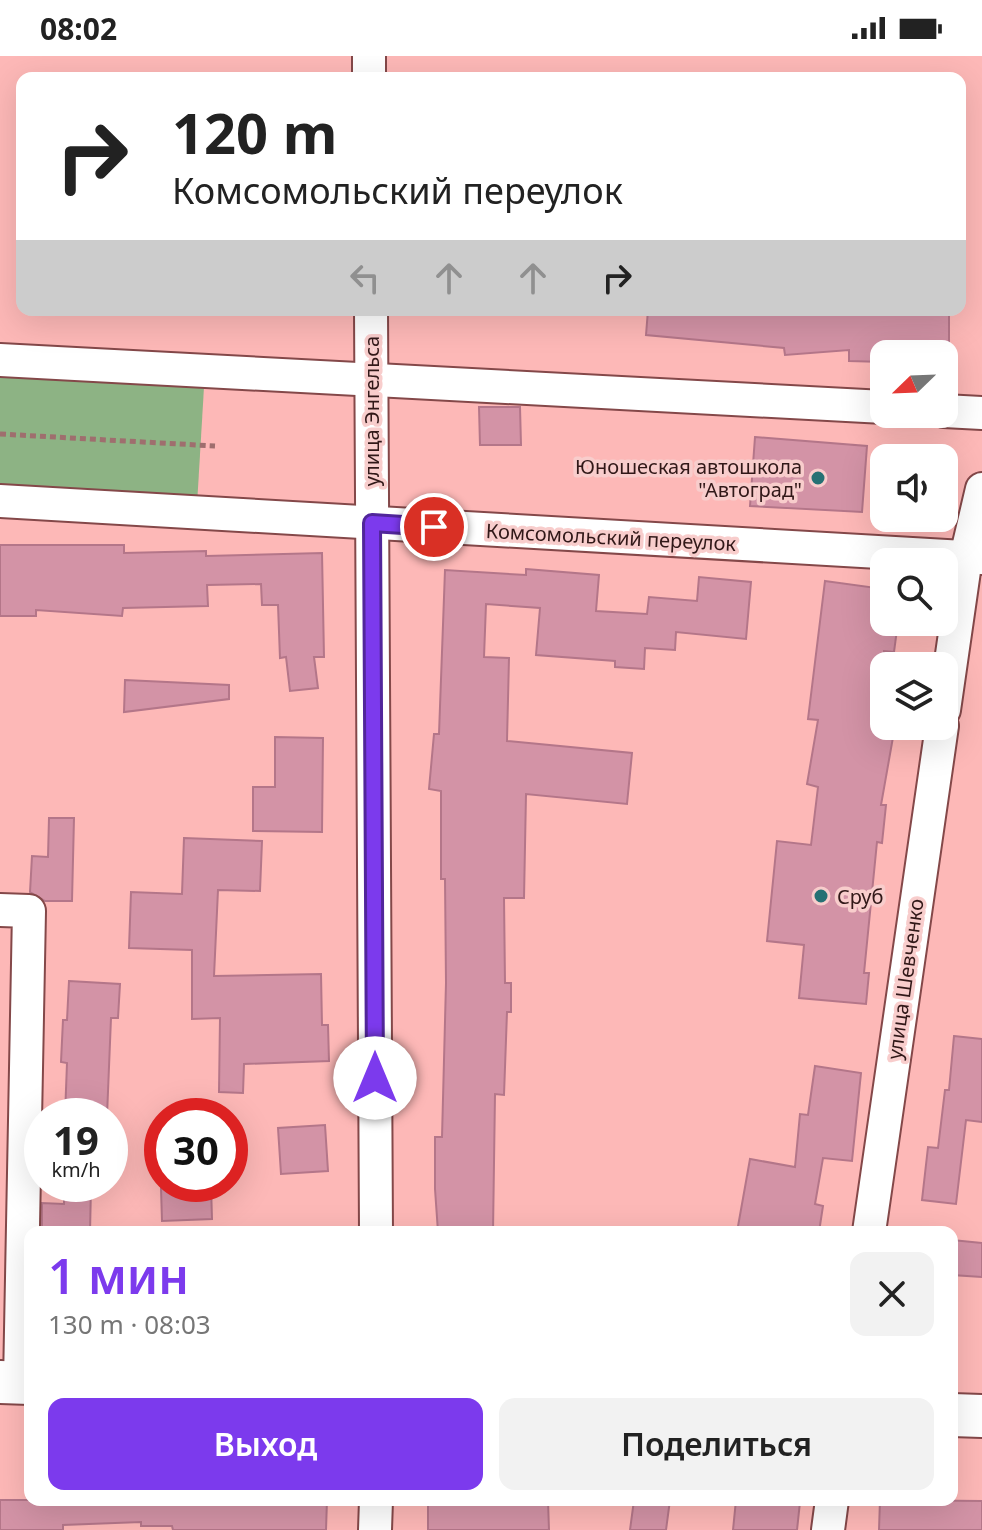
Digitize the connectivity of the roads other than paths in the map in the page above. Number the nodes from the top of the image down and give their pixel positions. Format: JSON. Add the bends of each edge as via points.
{"nodes":[{"id":1,"x":371,"y":316,"type":"edge"},
{"id":2,"x":0,"y":360,"type":"edge"},
{"id":3,"x":371,"y":381,"type":"junction"},
{"id":4,"x":870,"y":406,"type":"edge"},
{"id":5,"x":958,"y":412,"type":"edge"},
{"id":6,"x":982,"y":413,"type":"edge"},
{"id":7,"x":982,"y":489,"type":"edge"},
{"id":8,"x":0,"y":501,"type":"edge"},
{"id":9,"x":372,"y":523,"type":"junction"},
{"id":10,"x":974,"y":557,"type":"edge"},
{"id":11,"x":955,"y":652,"type":"edge"},
{"id":12,"x":940,"y":740,"type":"edge"},
{"id":13,"x":0,"y":910,"type":"edge"},
{"id":14,"x":376,"y":1226,"type":"edge"},
{"id":15,"x":870,"y":1226,"type":"edge"},
{"id":16,"x":17,"y":1383,"type":"edge"},
{"id":17,"x":958,"y":1415,"type":"edge"},
{"id":18,"x":982,"y":1416,"type":"edge"},
{"id":19,"x":376,"y":1506,"type":"edge"},
{"id":20,"x":831,"y":1506,"type":"edge"},
{"id":21,"x":375,"y":1530,"type":"edge"},
{"id":22,"x":828,"y":1530,"type":"edge"}],
"edges":[{"from":1,"to":3,"type":"street","name":"улица Энгельса"},
{"from":2,"to":3,"type":"street"},
{"from":3,"to":4,"type":"street"},
{"from":3,"to":9,"type":"street","name":"улица Энгельса"},
{"from":5,"to":6,"type":"street"},
{"from":7,"to":10,"type":"street"},
{"from":8,"to":9,"type":"street","name":"Комсомольский переулок"},
{"from":9,"to":10,"type":"street","name":"Комсомольский переулок"},
{"from":9,"to":14,"type":"street","name":"улица Энгельса"},
{"from":10,"to":11,"type":"street"},
{"from":12,"to":15,"type":"street","name":"улица Шевченко"},
{"from":13,"to":16,"type":"street","via":[[29,911]]},
{"from":17,"to":18,"type":"main road"},
{"from":19,"to":21,"type":"street"},
{"from":20,"to":22,"type":"street"}]}
